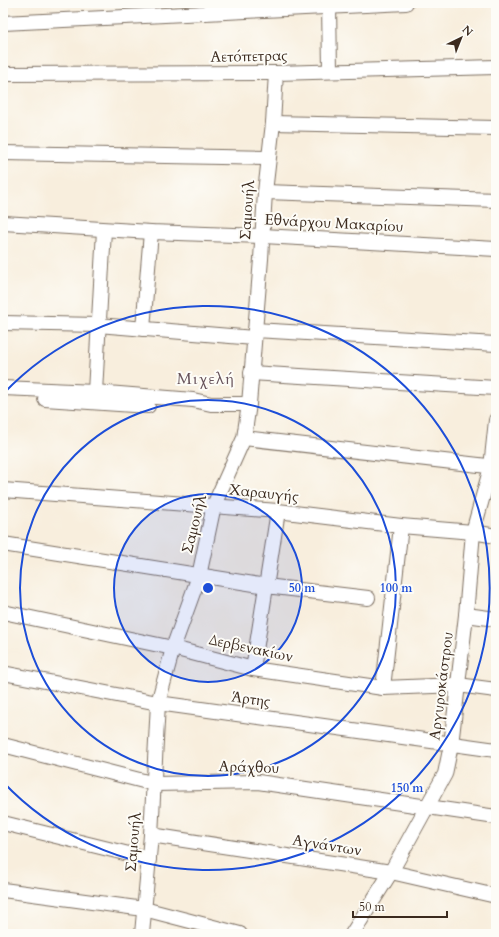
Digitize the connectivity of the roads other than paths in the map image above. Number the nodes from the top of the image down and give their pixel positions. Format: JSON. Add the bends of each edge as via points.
{"nodes":[{"id":1,"x":406,"y":3,"type":"edge"},
{"id":2,"x":329,"y":5,"type":"edge"},
{"id":3,"x":3,"y":23,"type":"edge"},
{"id":4,"x":496,"y":66,"type":"edge"},
{"id":5,"x":330,"y":71,"type":"junction"},
{"id":6,"x":276,"y":73,"type":"junction"},
{"id":7,"x":3,"y":74,"type":"edge"},
{"id":8,"x":273,"y":123,"type":"junction"},
{"id":9,"x":496,"y":128,"type":"edge"},
{"id":10,"x":3,"y":153,"type":"edge"},
{"id":11,"x":268,"y":158,"type":"junction"},
{"id":12,"x":265,"y":192,"type":"junction"},
{"id":13,"x":496,"y":200,"type":"edge"},
{"id":14,"x":3,"y":223,"type":"edge"},
{"id":15,"x":104,"y":230,"type":"junction"},
{"id":16,"x":151,"y":232,"type":"junction"},
{"id":17,"x":263,"y":236,"type":"junction"},
{"id":18,"x":496,"y":250,"type":"edge"},
{"id":19,"x":3,"y":323,"type":"edge"},
{"id":20,"x":98,"y":325,"type":"junction"},
{"id":21,"x":143,"y":330,"type":"junction"},
{"id":22,"x":254,"y":334,"type":"junction"},
{"id":23,"x":496,"y":344,"type":"edge"},
{"id":24,"x":251,"y":373,"type":"junction"},
{"id":25,"x":3,"y":388,"type":"edge"},
{"id":26,"x":496,"y":388,"type":"edge"},
{"id":27,"x":95,"y":392,"type":"junction"},
{"id":28,"x":3,"y":397,"type":"edge"},
{"id":29,"x":211,"y":404,"type":"junction"},
{"id":30,"x":249,"y":404,"type":"junction"},
{"id":31,"x":496,"y":420,"type":"edge"},
{"id":32,"x":244,"y":438,"type":"junction"},
{"id":33,"x":494,"y":467,"type":"edge"},
{"id":34,"x":3,"y":490,"type":"edge"},
{"id":35,"x":214,"y":505,"type":"junction"},
{"id":36,"x":278,"y":511,"type":"junction"},
{"id":37,"x":401,"y":526,"type":"junction"},
{"id":38,"x":473,"y":532,"type":"junction"},
{"id":39,"x":496,"y":536,"type":"edge"},
{"id":40,"x":3,"y":544,"type":"edge"},
{"id":41,"x":199,"y":576,"type":"junction"},
{"id":42,"x":266,"y":586,"type":"junction"},
{"id":43,"x":368,"y":598,"type":"dead end"},
{"id":44,"x":3,"y":612,"type":"edge"},
{"id":45,"x":466,"y":615,"type":"junction"},
{"id":46,"x":496,"y":619,"type":"edge"},
{"id":47,"x":173,"y":648,"type":"junction"},
{"id":48,"x":253,"y":669,"type":"junction"},
{"id":49,"x":3,"y":673,"type":"edge"},
{"id":50,"x":458,"y":685,"type":"junction"},
{"id":51,"x":382,"y":688,"type":"junction"},
{"id":52,"x":496,"y":690,"type":"edge"},
{"id":53,"x":158,"y":703,"type":"junction"},
{"id":54,"x":3,"y":745,"type":"edge"},
{"id":55,"x":451,"y":745,"type":"junction"},
{"id":56,"x":496,"y":750,"type":"edge"},
{"id":57,"x":155,"y":784,"type":"junction"},
{"id":58,"x":427,"y":806,"type":"junction"},
{"id":59,"x":496,"y":817,"type":"edge"},
{"id":60,"x":3,"y":823,"type":"edge"},
{"id":61,"x":152,"y":835,"type":"junction"},
{"id":62,"x":149,"y":859,"type":"junction"},
{"id":63,"x":391,"y":872,"type":"junction"},
{"id":64,"x":3,"y":890,"type":"edge"},
{"id":65,"x":496,"y":896,"type":"edge"},
{"id":66,"x":144,"y":909,"type":"junction"},
{"id":67,"x":142,"y":934,"type":"edge"},
{"id":68,"x":240,"y":934,"type":"edge"},
{"id":69,"x":352,"y":934,"type":"edge"}],
"edges":[{"from":1,"to":2,"type":"street"},
{"from":2,"to":3,"type":"street"},
{"from":2,"to":5,"type":"street"},
{"from":4,"to":5,"type":"street","name":"Αετόπετρας"},
{"from":5,"to":6,"type":"street","name":"Αετόπετρας"},
{"from":6,"to":7,"type":"street","name":"Αετόπετρας"},
{"from":6,"to":8,"type":"street","name":"Σαμουήλ"},
{"from":8,"to":9,"type":"street"},
{"from":8,"to":11,"type":"street","name":"Σαμουήλ"},
{"from":10,"to":11,"type":"street"},
{"from":11,"to":12,"type":"street","name":"Σαμουήλ"},
{"from":12,"to":13,"type":"street"},
{"from":12,"to":17,"type":"street","name":"Σαμουήλ"},
{"from":14,"to":15,"type":"street","name":"Εθνάρχου Μακαρίου"},
{"from":15,"to":16,"type":"street","name":"Εθνάρχου Μακαρίου"},
{"from":15,"to":20,"type":"street"},
{"from":16,"to":17,"type":"street","name":"Εθνάρχου Μακαρίου"},
{"from":16,"to":21,"type":"street"},
{"from":17,"to":18,"type":"street","name":"Εθνάρχου Μακαρίου"},
{"from":17,"to":22,"type":"street","name":"Σαμουήλ"},
{"from":19,"to":20,"type":"street"},
{"from":20,"to":21,"type":"street"},
{"from":20,"to":27,"type":"street"},
{"from":21,"to":22,"type":"street"},
{"from":22,"to":23,"type":"street"},
{"from":22,"to":24,"type":"street","name":"Σαμουήλ"},
{"from":24,"to":26,"type":"street"},
{"from":24,"to":30,"type":"street","name":"Σαμουήλ"},
{"from":25,"to":27,"type":"street"},
{"from":27,"to":29,"type":"street","via":[[193,400]]},
{"from":28,"to":29,"type":"street","via":[[193,409]]},
{"from":29,"to":30,"type":"street"},
{"from":30,"to":32,"type":"street","name":"Σαμουήλ"},
{"from":31,"to":33,"type":"street","name":"Αργυροκάστρου"},
{"from":32,"to":33,"type":"street"},
{"from":32,"to":35,"type":"street","name":"Σαμουήλ"},
{"from":33,"to":38,"type":"street","name":"Αργυροκάστρου"},
{"from":34,"to":35,"type":"street","name":"Χαραυγής"},
{"from":35,"to":36,"type":"street","name":"Χαραυγής"},
{"from":35,"to":41,"type":"street","name":"Σαμουήλ"},
{"from":36,"to":37,"type":"street","name":"Χαραυγής"},
{"from":36,"to":42,"type":"street"},
{"from":37,"to":38,"type":"street","name":"Χαραυγής"},
{"from":37,"to":51,"type":"street"},
{"from":38,"to":39,"type":"street","name":"Χαραυγής"},
{"from":38,"to":45,"type":"street","name":"Αργυροκάστρου"},
{"from":40,"to":41,"type":"street"},
{"from":41,"to":42,"type":"street"},
{"from":41,"to":47,"type":"street","name":"Σαμουήλ"},
{"from":42,"to":43,"type":"street"},
{"from":42,"to":48,"type":"street"},
{"from":44,"to":47,"type":"street","name":"Δερβενακίων"},
{"from":45,"to":46,"type":"street"},
{"from":45,"to":50,"type":"street","name":"Αργυροκάστρου"},
{"from":47,"to":48,"type":"street","name":"Δερβενακίων"},
{"from":47,"to":53,"type":"street","name":"Σαμουήλ"},
{"from":48,"to":51,"type":"street","name":"Δερβενακίων"},
{"from":49,"to":53,"type":"street","name":"Άρτης"},
{"from":50,"to":51,"type":"street","name":"Δερβενακίων"},
{"from":50,"to":52,"type":"street","name":"Δερβενακίων"},
{"from":50,"to":55,"type":"street","name":"Αργυροκάστρου"},
{"from":53,"to":55,"type":"street","name":"Άρτης"},
{"from":53,"to":57,"type":"street","name":"Σαμουήλ"},
{"from":54,"to":57,"type":"street","name":"Αράχθου"},
{"from":55,"to":56,"type":"street","name":"Άρτης"},
{"from":55,"to":58,"type":"street","name":"Αργυροκάστρου","via":[[445,774]]},
{"from":57,"to":58,"type":"street","name":"Αράχθου","via":[[258,782]]},
{"from":57,"to":61,"type":"street","name":"Σαμουήλ"},
{"from":58,"to":59,"type":"street","name":"Αράχθου"},
{"from":58,"to":63,"type":"street","name":"Αργυροκάστρου"},
{"from":60,"to":62,"type":"street"},
{"from":61,"to":62,"type":"street","name":"Σαμουήλ"},
{"from":61,"to":63,"type":"street","name":"Αγνάντων"},
{"from":62,"to":66,"type":"street","name":"Σαμουήλ"},
{"from":63,"to":65,"type":"street","name":"Αγνάντων"},
{"from":63,"to":69,"type":"street","name":"Αργυροκάστρου"},
{"from":64,"to":66,"type":"street"},
{"from":66,"to":67,"type":"street","name":"Σαμουήλ"},
{"from":66,"to":68,"type":"street"}]}
